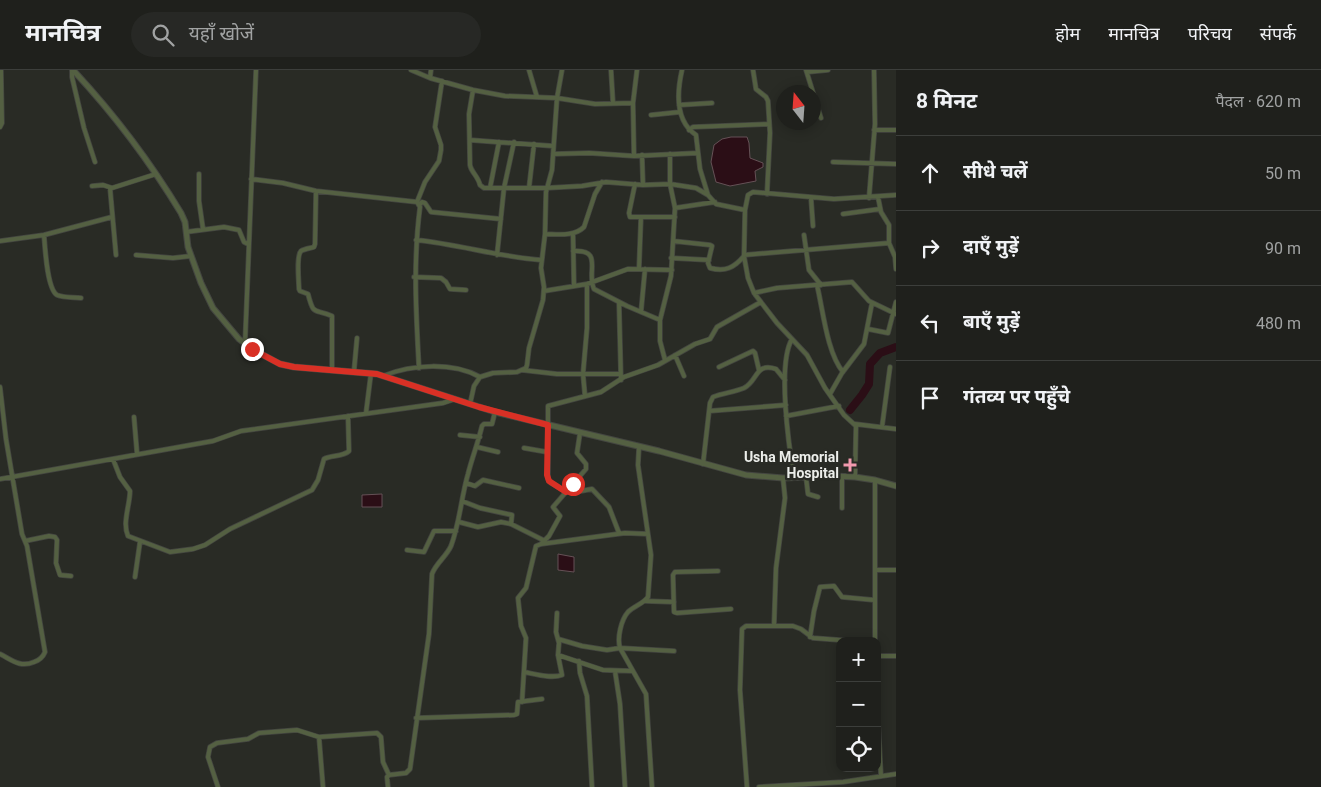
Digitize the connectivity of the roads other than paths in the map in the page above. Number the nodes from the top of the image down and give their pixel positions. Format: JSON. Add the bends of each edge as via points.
{"nodes":[{"id":1,"x":1,"y":70,"type":"edge"},
{"id":2,"x":72,"y":70,"type":"edge"},
{"id":3,"x":256,"y":70,"type":"edge"},
{"id":4,"x":411,"y":70,"type":"edge"},
{"id":5,"x":431,"y":70,"type":"edge"},
{"id":6,"x":529,"y":70,"type":"edge"},
{"id":7,"x":562,"y":70,"type":"edge"},
{"id":8,"x":611,"y":70,"type":"edge"},
{"id":9,"x":636,"y":70,"type":"edge"},
{"id":10,"x":682,"y":70,"type":"edge"},
{"id":11,"x":753,"y":70,"type":"edge"},
{"id":12,"x":828,"y":70,"type":"edge"},
{"id":13,"x":874,"y":70,"type":"edge"},
{"id":14,"x":806,"y":71,"type":"edge"},
{"id":15,"x":430,"y":78,"type":"junction"},
{"id":16,"x":442,"y":81,"type":"junction"},
{"id":17,"x":810,"y":85,"type":"edge"},
{"id":18,"x":473,"y":90,"type":"junction"},
{"id":19,"x":537,"y":97,"type":"junction"},
{"id":20,"x":557,"y":98,"type":"junction"},
{"id":21,"x":613,"y":103,"type":"junction"},
{"id":22,"x":634,"y":103,"type":"junction"},
{"id":23,"x":712,"y":103,"type":"dead end"},
{"id":24,"x":679,"y":105,"type":"junction"},
{"id":25,"x":680,"y":112,"type":"junction"},
{"id":26,"x":651,"y":115,"type":"dead end"},
{"id":27,"x":769,"y":124,"type":"junction"},
{"id":28,"x":0,"y":127,"type":"edge"},
{"id":29,"x":689,"y":130,"type":"junction"},
{"id":30,"x":874,"y":130,"type":"junction"},
{"id":31,"x":896,"y":130,"type":"edge"},
{"id":32,"x":470,"y":140,"type":"junction"},
{"id":33,"x":499,"y":142,"type":"junction"},
{"id":34,"x":514,"y":142,"type":"junction"},
{"id":35,"x":534,"y":144,"type":"junction"},
{"id":36,"x":553,"y":146,"type":"junction"},
{"id":37,"x":698,"y":153,"type":"junction"},
{"id":38,"x":553,"y":154,"type":"junction"},
{"id":39,"x":670,"y":154,"type":"junction"},
{"id":40,"x":634,"y":156,"type":"junction"},
{"id":41,"x":642,"y":156,"type":"junction"},
{"id":42,"x":95,"y":162,"type":"dead end"},
{"id":43,"x":833,"y":162,"type":"dead end"},
{"id":44,"x":872,"y":164,"type":"junction"},
{"id":45,"x":896,"y":164,"type":"edge"},
{"id":46,"x":156,"y":174,"type":"junction"},
{"id":47,"x":199,"y":174,"type":"dead end"},
{"id":48,"x":251,"y":179,"type":"junction"},
{"id":49,"x":602,"y":182,"type":"junction"},
{"id":50,"x":635,"y":184,"type":"junction"},
{"id":51,"x":670,"y":184,"type":"junction"},
{"id":52,"x":643,"y":185,"type":"junction"},
{"id":53,"x":92,"y":186,"type":"dead end"},
{"id":54,"x":110,"y":188,"type":"junction"},
{"id":55,"x":490,"y":188,"type":"junction"},
{"id":56,"x":504,"y":188,"type":"junction"},
{"id":57,"x":529,"y":188,"type":"junction"},
{"id":58,"x":546,"y":188,"type":"junction"},
{"id":59,"x":316,"y":191,"type":"junction"},
{"id":60,"x":768,"y":194,"type":"junction"},
{"id":61,"x":708,"y":195,"type":"junction"},
{"id":62,"x":896,"y":195,"type":"edge"},
{"id":63,"x":878,"y":197,"type":"junction"},
{"id":64,"x":811,"y":198,"type":"junction"},
{"id":65,"x":869,"y":198,"type":"junction"},
{"id":66,"x":715,"y":202,"type":"junction"},
{"id":67,"x":418,"y":203,"type":"junction"},
{"id":68,"x":676,"y":208,"type":"junction"},
{"id":69,"x":880,"y":209,"type":"junction"},
{"id":70,"x":745,"y":210,"type":"junction"},
{"id":71,"x":843,"y":214,"type":"dead end"},
{"id":72,"x":112,"y":217,"type":"junction"},
{"id":73,"x":640,"y":217,"type":"junction"},
{"id":74,"x":675,"y":217,"type":"junction"},
{"id":75,"x":501,"y":219,"type":"junction"},
{"id":76,"x":813,"y":226,"type":"dead end"},
{"id":77,"x":203,"y":229,"type":"junction"},
{"id":78,"x":186,"y":232,"type":"junction"},
{"id":79,"x":573,"y":233,"type":"junction"},
{"id":80,"x":544,"y":234,"type":"junction"},
{"id":81,"x":44,"y":235,"type":"junction"},
{"id":82,"x":804,"y":236,"type":"dead end"},
{"id":83,"x":416,"y":240,"type":"junction"},
{"id":84,"x":0,"y":241,"type":"edge"},
{"id":85,"x":673,"y":241,"type":"junction"},
{"id":86,"x":889,"y":243,"type":"junction"},
{"id":87,"x":248,"y":244,"type":"junction"},
{"id":88,"x":806,"y":249,"type":"junction"},
{"id":89,"x":573,"y":251,"type":"junction"},
{"id":90,"x":116,"y":255,"type":"dead end"},
{"id":91,"x":136,"y":255,"type":"dead end"},
{"id":92,"x":498,"y":255,"type":"junction"},
{"id":93,"x":192,"y":256,"type":"junction"},
{"id":94,"x":744,"y":256,"type":"junction"},
{"id":95,"x":671,"y":258,"type":"junction"},
{"id":96,"x":541,"y":260,"type":"junction"},
{"id":97,"x":709,"y":260,"type":"junction"},
{"id":98,"x":639,"y":269,"type":"junction"},
{"id":99,"x":645,"y":269,"type":"junction"},
{"id":100,"x":896,"y":269,"type":"edge"},
{"id":101,"x":672,"y":270,"type":"junction"},
{"id":102,"x":414,"y":277,"type":"junction"},
{"id":103,"x":589,"y":283,"type":"junction"},
{"id":104,"x":819,"y":285,"type":"junction"},
{"id":105,"x":574,"y":286,"type":"junction"},
{"id":106,"x":466,"y":290,"type":"dead end"},
{"id":107,"x":544,"y":291,"type":"junction"},
{"id":108,"x":754,"y":293,"type":"junction"},
{"id":109,"x":81,"y":298,"type":"dead end"},
{"id":110,"x":620,"y":302,"type":"junction"},
{"id":111,"x":761,"y":302,"type":"junction"},
{"id":112,"x":896,"y":302,"type":"edge"},
{"id":113,"x":872,"y":303,"type":"junction"},
{"id":114,"x":641,"y":312,"type":"junction"},
{"id":115,"x":895,"y":313,"type":"edge"},
{"id":116,"x":660,"y":320,"type":"junction"},
{"id":117,"x":868,"y":329,"type":"junction"},
{"id":118,"x":357,"y":338,"type":"dead end"},
{"id":119,"x":792,"y":339,"type":"junction"},
{"id":120,"x":245,"y":344,"type":"junction"},
{"id":121,"x":675,"y":355,"type":"junction"},
{"id":122,"x":666,"y":360,"type":"junction"},
{"id":123,"x":719,"y":367,"type":"dead end"},
{"id":124,"x":890,"y":367,"type":"dead end"},
{"id":125,"x":419,"y":368,"type":"junction"},
{"id":126,"x":332,"y":370,"type":"junction"},
{"id":127,"x":522,"y":370,"type":"junction"},
{"id":128,"x":760,"y":370,"type":"junction"},
{"id":129,"x":354,"y":371,"type":"junction"},
{"id":130,"x":842,"y":372,"type":"junction"},
{"id":131,"x":371,"y":373,"type":"junction"},
{"id":132,"x":583,"y":374,"type":"junction"},
{"id":133,"x":619,"y":374,"type":"junction"},
{"id":134,"x":383,"y":376,"type":"junction"},
{"id":135,"x":684,"y":376,"type":"dead end"},
{"id":136,"x":480,"y":377,"type":"junction"},
{"id":137,"x":621,"y":380,"type":"junction"},
{"id":138,"x":785,"y":380,"type":"junction"},
{"id":139,"x":0,"y":387,"type":"edge"},
{"id":140,"x":830,"y":394,"type":"junction"},
{"id":141,"x":585,"y":396,"type":"junction"},
{"id":142,"x":455,"y":399,"type":"junction"},
{"id":143,"x":470,"y":404,"type":"junction"},
{"id":144,"x":786,"y":405,"type":"junction"},
{"id":145,"x":839,"y":406,"type":"junction"},
{"id":146,"x":495,"y":412,"type":"junction"},
{"id":147,"x":709,"y":412,"type":"junction"},
{"id":148,"x":366,"y":413,"type":"junction"},
{"id":149,"x":348,"y":416,"type":"junction"},
{"id":150,"x":786,"y":416,"type":"junction"},
{"id":151,"x":134,"y":417,"type":"dead end"},
{"id":152,"x":855,"y":424,"type":"junction"},
{"id":153,"x":548,"y":425,"type":"junction"},
{"id":154,"x":882,"y":427,"type":"junction"},
{"id":155,"x":896,"y":429,"type":"edge"},
{"id":156,"x":580,"y":433,"type":"junction"},
{"id":157,"x":460,"y":436,"type":"dead end"},
{"id":158,"x":480,"y":437,"type":"junction"},
{"id":159,"x":477,"y":447,"type":"junction"},
{"id":160,"x":639,"y":447,"type":"junction"},
{"id":161,"x":524,"y":448,"type":"dead end"},
{"id":162,"x":498,"y":452,"type":"dead end"},
{"id":163,"x":548,"y":452,"type":"junction"},
{"id":164,"x":137,"y":453,"type":"junction"},
{"id":165,"x":113,"y":459,"type":"junction"},
{"id":166,"x":703,"y":464,"type":"junction"},
{"id":167,"x":12,"y":476,"type":"junction"},
{"id":168,"x":842,"y":476,"type":"junction"},
{"id":169,"x":806,"y":477,"type":"junction"},
{"id":170,"x":855,"y":477,"type":"junction"},
{"id":171,"x":0,"y":478,"type":"edge"},
{"id":172,"x":783,"y":478,"type":"junction"},
{"id":173,"x":794,"y":478,"type":"junction"},
{"id":174,"x":875,"y":480,"type":"junction"},
{"id":175,"x":466,"y":483,"type":"junction"},
{"id":176,"x":573,"y":484,"type":"junction"},
{"id":177,"x":896,"y":486,"type":"edge"},
{"id":178,"x":520,"y":488,"type":"dead end"},
{"id":179,"x":566,"y":492,"type":"junction"},
{"id":180,"x":818,"y":497,"type":"dead end"},
{"id":181,"x":462,"y":501,"type":"junction"},
{"id":182,"x":842,"y":508,"type":"dead end"},
{"id":183,"x":459,"y":522,"type":"junction"},
{"id":184,"x":511,"y":524,"type":"junction"},
{"id":185,"x":456,"y":531,"type":"junction"},
{"id":186,"x":619,"y":533,"type":"junction"},
{"id":187,"x":648,"y":534,"type":"junction"},
{"id":188,"x":25,"y":541,"type":"junction"},
{"id":189,"x":140,"y":542,"type":"junction"},
{"id":190,"x":542,"y":542,"type":"junction"},
{"id":191,"x":406,"y":550,"type":"dead end"},
{"id":192,"x":875,"y":570,"type":"junction"},
{"id":193,"x":896,"y":570,"type":"edge"},
{"id":194,"x":718,"y":571,"type":"dead end"},
{"id":195,"x":72,"y":576,"type":"dead end"},
{"id":196,"x":135,"y":577,"type":"dead end"},
{"id":197,"x":874,"y":600,"type":"junction"},
{"id":198,"x":645,"y":601,"type":"junction"},
{"id":199,"x":674,"y":602,"type":"junction"},
{"id":200,"x":731,"y":609,"type":"dead end"},
{"id":201,"x":557,"y":613,"type":"dead end"},
{"id":202,"x":774,"y":626,"type":"junction"},
{"id":203,"x":810,"y":637,"type":"junction"},
{"id":204,"x":875,"y":637,"type":"edge"},
{"id":205,"x":558,"y":639,"type":"junction"},
{"id":206,"x":836,"y":640,"type":"edge"},
{"id":207,"x":620,"y":648,"type":"junction"},
{"id":208,"x":674,"y":651,"type":"dead end"},
{"id":209,"x":0,"y":654,"type":"edge"},
{"id":210,"x":558,"y":655,"type":"junction"},
{"id":211,"x":881,"y":656,"type":"edge"},
{"id":212,"x":896,"y":656,"type":"edge"},
{"id":213,"x":579,"y":662,"type":"junction"},
{"id":214,"x":615,"y":671,"type":"junction"},
{"id":215,"x":632,"y":671,"type":"junction"},
{"id":216,"x":524,"y":672,"type":"junction"},
{"id":217,"x":542,"y":699,"type":"dead end"},
{"id":218,"x":522,"y":702,"type":"junction"},
{"id":219,"x":416,"y":718,"type":"junction"},
{"id":220,"x":878,"y":727,"type":"edge"},
{"id":221,"x":319,"y":737,"type":"junction"},
{"id":222,"x":896,"y":774,"type":"edge"},
{"id":223,"x":389,"y":775,"type":"junction"},
{"id":224,"x":881,"y":776,"type":"junction"},
{"id":225,"x":843,"y":785,"type":"edge"},
{"id":226,"x":218,"y":787,"type":"edge"},
{"id":227,"x":323,"y":787,"type":"edge"},
{"id":228,"x":388,"y":787,"type":"edge"},
{"id":229,"x":592,"y":787,"type":"edge"},
{"id":230,"x":625,"y":787,"type":"edge"},
{"id":231,"x":652,"y":787,"type":"edge"},
{"id":232,"x":747,"y":787,"type":"edge"},
{"id":233,"x":759,"y":787,"type":"edge"}],
"edges":[{"from":1,"to":28,"type":"street"},
{"from":2,"to":42,"type":"street"},
{"from":2,"to":46,"type":"street","via":[[129,134]]},
{"from":3,"to":48,"type":"street"},
{"from":4,"to":15,"type":"street"},
{"from":5,"to":15,"type":"street"},
{"from":6,"to":19,"type":"street"},
{"from":7,"to":20,"type":"street"},
{"from":8,"to":21,"type":"street"},
{"from":9,"to":22,"type":"street"},
{"from":10,"to":24,"type":"street"},
{"from":11,"to":27,"type":"street","via":[[756,89],[767,99]]},
{"from":12,"to":14,"type":"street"},
{"from":13,"to":30,"type":"street"},
{"from":14,"to":17,"type":"street"},
{"from":15,"to":16,"type":"street"},
{"from":16,"to":18,"type":"street"},
{"from":16,"to":67,"type":"street","via":[[435,127],[441,145],[439,161],[425,182]]},
{"from":18,"to":19,"type":"street"},
{"from":18,"to":32,"type":"street","via":[[469,114]]},
{"from":19,"to":20,"type":"street"},
{"from":20,"to":21,"type":"street","via":[[595,104]]},
{"from":20,"to":36,"type":"street"},
{"from":21,"to":22,"type":"street"},
{"from":22,"to":40,"type":"street"},
{"from":23,"to":24,"type":"street"},
{"from":24,"to":25,"type":"street"},
{"from":25,"to":26,"type":"street"},
{"from":25,"to":29,"type":"street"},
{"from":27,"to":29,"type":"street","via":[[693,127]]},
{"from":27,"to":60,"type":"street"},
{"from":29,"to":37,"type":"street","via":[[696,135]]},
{"from":30,"to":31,"type":"street"},
{"from":30,"to":44,"type":"street"},
{"from":32,"to":33,"type":"street"},
{"from":32,"to":55,"type":"street","via":[[470,168],[481,186]]},
{"from":33,"to":34,"type":"street"},
{"from":33,"to":55,"type":"street"},
{"from":34,"to":35,"type":"street"},
{"from":34,"to":56,"type":"street"},
{"from":35,"to":36,"type":"street"},
{"from":35,"to":57,"type":"street"},
{"from":36,"to":38,"type":"street"},
{"from":37,"to":39,"type":"street"},
{"from":37,"to":61,"type":"street"},
{"from":38,"to":40,"type":"street"},
{"from":38,"to":58,"type":"street"},
{"from":39,"to":41,"type":"street"},
{"from":39,"to":51,"type":"street"},
{"from":40,"to":41,"type":"street"},
{"from":41,"to":52,"type":"street"},
{"from":43,"to":44,"type":"street"},
{"from":44,"to":45,"type":"street"},
{"from":44,"to":65,"type":"street"},
{"from":46,"to":54,"type":"street"},
{"from":46,"to":78,"type":"street","via":[[181,213]]},
{"from":47,"to":77,"type":"street"},
{"from":48,"to":59,"type":"street","via":[[283,182]]},
{"from":48,"to":87,"type":"street"},
{"from":49,"to":50,"type":"street"},
{"from":49,"to":58,"type":"street"},
{"from":49,"to":79,"type":"street","via":[[584,227]]},
{"from":50,"to":52,"type":"street"},
{"from":50,"to":73,"type":"street","via":[[629,213],[630,217]]},
{"from":51,"to":52,"type":"street"},
{"from":51,"to":61,"type":"street","via":[[696,188]]},
{"from":51,"to":68,"type":"street"},
{"from":53,"to":54,"type":"street"},
{"from":54,"to":72,"type":"street"},
{"from":55,"to":56,"type":"street"},
{"from":56,"to":57,"type":"street"},
{"from":56,"to":75,"type":"street"},
{"from":57,"to":58,"type":"street"},
{"from":58,"to":80,"type":"street"},
{"from":59,"to":67,"type":"street"},
{"from":59,"to":126,"type":"street","via":[[315,244],[300,253],[299,289],[308,294],[312,309],[332,316]]},
{"from":60,"to":64,"type":"street"},
{"from":60,"to":70,"type":"street","via":[[750,193]]},
{"from":61,"to":66,"type":"street"},
{"from":62,"to":63,"type":"street"},
{"from":63,"to":65,"type":"street"},
{"from":63,"to":69,"type":"street"},
{"from":64,"to":65,"type":"street"},
{"from":64,"to":76,"type":"street"},
{"from":66,"to":68,"type":"street"},
{"from":66,"to":70,"type":"street"},
{"from":67,"to":75,"type":"street","via":[[423,202],[431,212]]},
{"from":67,"to":83,"type":"street"},
{"from":68,"to":74,"type":"street"},
{"from":69,"to":71,"type":"street"},
{"from":69,"to":86,"type":"street","via":[[889,225]]},
{"from":70,"to":94,"type":"street"},
{"from":72,"to":81,"type":"street"},
{"from":72,"to":90,"type":"street"},
{"from":73,"to":74,"type":"street"},
{"from":73,"to":98,"type":"street"},
{"from":74,"to":85,"type":"street"},
{"from":75,"to":92,"type":"street"},
{"from":77,"to":78,"type":"street"},
{"from":77,"to":87,"type":"street","via":[[237,229]]},
{"from":78,"to":93,"type":"street"},
{"from":79,"to":80,"type":"street"},
{"from":79,"to":89,"type":"street"},
{"from":80,"to":96,"type":"street"},
{"from":81,"to":84,"type":"street"},
{"from":81,"to":109,"type":"street","via":[[53,291],[60,296]]},
{"from":82,"to":88,"type":"street"},
{"from":83,"to":92,"type":"street"},
{"from":83,"to":102,"type":"street"},
{"from":85,"to":95,"type":"street"},
{"from":85,"to":97,"type":"street","via":[[712,246]]},
{"from":86,"to":88,"type":"street"},
{"from":86,"to":100,"type":"street"},
{"from":87,"to":120,"type":"street"},
{"from":88,"to":94,"type":"street"},
{"from":88,"to":104,"type":"street","via":[[809,270]]},
{"from":89,"to":103,"type":"street","via":[[583,250],[590,254],[593,263]]},
{"from":89,"to":105,"type":"street"},
{"from":91,"to":93,"type":"street"},
{"from":92,"to":96,"type":"street"},
{"from":93,"to":120,"type":"street","via":[[213,308]]},
{"from":94,"to":97,"type":"street","via":[[726,270],[710,268]]},
{"from":94,"to":108,"type":"street"},
{"from":95,"to":97,"type":"street"},
{"from":95,"to":101,"type":"street"},
{"from":96,"to":107,"type":"street"},
{"from":98,"to":99,"type":"street"},
{"from":98,"to":103,"type":"street","via":[[628,269]]},
{"from":99,"to":101,"type":"street"},
{"from":99,"to":114,"type":"street"},
{"from":101,"to":116,"type":"street"},
{"from":102,"to":106,"type":"street","via":[[442,278],[450,289]]},
{"from":102,"to":125,"type":"street"},
{"from":103,"to":105,"type":"street"},
{"from":103,"to":110,"type":"street","via":[[594,289]]},
{"from":103,"to":132,"type":"street"},
{"from":104,"to":108,"type":"street"},
{"from":104,"to":113,"type":"street","via":[[852,282]]},
{"from":104,"to":130,"type":"street","via":[[832,352]]},
{"from":105,"to":107,"type":"street"},
{"from":107,"to":127,"type":"street","via":[[527,365]]},
{"from":108,"to":111,"type":"street"},
{"from":110,"to":114,"type":"street"},
{"from":110,"to":133,"type":"street"},
{"from":111,"to":119,"type":"street"},
{"from":111,"to":121,"type":"street","via":[[717,327],[710,339]]},
{"from":112,"to":115,"type":"street"},
{"from":113,"to":115,"type":"street"},
{"from":113,"to":117,"type":"street"},
{"from":114,"to":116,"type":"street"},
{"from":115,"to":117,"type":"street","via":[[888,333]]},
{"from":116,"to":122,"type":"street","via":[[660,341]]},
{"from":117,"to":130,"type":"street","via":[[861,348]]},
{"from":118,"to":129,"type":"street"},
{"from":119,"to":138,"type":"street","via":[[786,352]]},
{"from":119,"to":140,"type":"street","via":[[810,360]]},
{"from":120,"to":126,"type":"street","via":[[280,364]]},
{"from":121,"to":122,"type":"street"},
{"from":121,"to":135,"type":"street"},
{"from":122,"to":137,"type":"street"},
{"from":123,"to":128,"type":"street","via":[[753,351]]},
{"from":124,"to":154,"type":"street"},
{"from":125,"to":134,"type":"street"},
{"from":125,"to":136,"type":"street","via":[[466,371]]},
{"from":126,"to":129,"type":"street"},
{"from":127,"to":132,"type":"street"},
{"from":127,"to":136,"type":"street"},
{"from":128,"to":138,"type":"street","via":[[776,369]]},
{"from":128,"to":147,"type":"street","via":[[744,387],[713,397]]},
{"from":129,"to":131,"type":"street"},
{"from":130,"to":140,"type":"street"},
{"from":131,"to":134,"type":"street"},
{"from":131,"to":148,"type":"street"},
{"from":132,"to":133,"type":"street"},
{"from":132,"to":141,"type":"street"},
{"from":133,"to":137,"type":"street"},
{"from":134,"to":142,"type":"street"},
{"from":136,"to":143,"type":"street","via":[[474,386]]},
{"from":137,"to":141,"type":"street","via":[[601,392]]},
{"from":138,"to":144,"type":"street"},
{"from":139,"to":167,"type":"street"},
{"from":140,"to":145,"type":"street"},
{"from":141,"to":153,"type":"street","via":[[548,406]]},
{"from":142,"to":143,"type":"street"},
{"from":142,"to":148,"type":"street"},
{"from":143,"to":146,"type":"street"},
{"from":144,"to":147,"type":"street"},
{"from":144,"to":150,"type":"street"},
{"from":145,"to":150,"type":"street"},
{"from":145,"to":152,"type":"street"},
{"from":146,"to":153,"type":"street"},
{"from":146,"to":158,"type":"street","via":[[492,424],[483,425]]},
{"from":147,"to":166,"type":"street"},
{"from":148,"to":149,"type":"street"},
{"from":149,"to":164,"type":"street","via":[[241,431],[213,441]]},
{"from":149,"to":189,"type":"street","via":[[349,451],[324,459],[312,490],[230,529],[205,546],[170,552]]},
{"from":150,"to":173,"type":"street"},
{"from":151,"to":164,"type":"street"},
{"from":152,"to":154,"type":"street"},
{"from":152,"to":170,"type":"street"},
{"from":153,"to":156,"type":"street"},
{"from":153,"to":163,"type":"street"},
{"from":154,"to":155,"type":"street"},
{"from":156,"to":160,"type":"street"},
{"from":156,"to":176,"type":"street","via":[[577,453],[586,466]]},
{"from":157,"to":158,"type":"street"},
{"from":158,"to":159,"type":"street"},
{"from":159,"to":162,"type":"street"},
{"from":159,"to":175,"type":"street"},
{"from":160,"to":166,"type":"street"},
{"from":160,"to":187,"type":"street","via":[[638,465]]},
{"from":161,"to":163,"type":"street"},
{"from":163,"to":179,"type":"street","via":[[549,481]]},
{"from":164,"to":165,"type":"street"},
{"from":165,"to":167,"type":"street"},
{"from":165,"to":189,"type":"street","via":[[117,472],[130,491],[127,534]]},
{"from":166,"to":172,"type":"street","via":[[746,475]]},
{"from":167,"to":171,"type":"street"},
{"from":167,"to":188,"type":"street"},
{"from":168,"to":169,"type":"street"},
{"from":168,"to":170,"type":"street"},
{"from":168,"to":182,"type":"street"},
{"from":169,"to":173,"type":"street"},
{"from":169,"to":180,"type":"street","via":[[808,494]]},
{"from":170,"to":174,"type":"street"},
{"from":172,"to":173,"type":"street"},
{"from":172,"to":202,"type":"street","via":[[785,498],[776,568]]},
{"from":174,"to":177,"type":"street"},
{"from":174,"to":192,"type":"street"},
{"from":175,"to":178,"type":"street","via":[[475,486],[483,480]]},
{"from":175,"to":181,"type":"street"},
{"from":176,"to":179,"type":"street"},
{"from":176,"to":186,"type":"street","via":[[581,491],[592,488],[609,507]]},
{"from":179,"to":190,"type":"street","via":[[553,507],[560,516]]},
{"from":181,"to":183,"type":"street"},
{"from":181,"to":184,"type":"street","via":[[510,514],[513,516]]},
{"from":183,"to":184,"type":"street","via":[[478,527],[497,522]]},
{"from":183,"to":185,"type":"street"},
{"from":184,"to":190,"type":"street"},
{"from":185,"to":191,"type":"street","via":[[434,531],[424,552]]},
{"from":185,"to":219,"type":"street","via":[[445,558],[432,574],[429,634]]},
{"from":186,"to":187,"type":"street"},
{"from":186,"to":190,"type":"street"},
{"from":187,"to":198,"type":"street","via":[[651,561]]},
{"from":188,"to":195,"type":"street","via":[[55,537],[60,575]]},
{"from":188,"to":209,"type":"street","via":[[46,652],[39,660],[22,665]]},
{"from":189,"to":196,"type":"street"},
{"from":190,"to":216,"type":"street","via":[[535,548],[526,588],[518,598],[521,626],[526,638]]},
{"from":192,"to":193,"type":"street"},
{"from":192,"to":197,"type":"street"},
{"from":194,"to":199,"type":"street","via":[[675,572]]},
{"from":197,"to":203,"type":"street","via":[[847,598],[834,586],[820,587]]},
{"from":197,"to":204,"type":"street"},
{"from":198,"to":199,"type":"street"},
{"from":198,"to":207,"type":"street","via":[[628,613],[618,637]]},
{"from":199,"to":200,"type":"street","via":[[674,612],[677,613]]},
{"from":201,"to":205,"type":"street"},
{"from":202,"to":203,"type":"street","via":[[796,627]]},
{"from":202,"to":232,"type":"street","via":[[746,626],[741,631],[741,721]]},
{"from":203,"to":206,"type":"street"},
{"from":205,"to":207,"type":"street","via":[[593,648]]},
{"from":205,"to":210,"type":"street"},
{"from":207,"to":208,"type":"street"},
{"from":207,"to":215,"type":"street"},
{"from":210,"to":213,"type":"street"},
{"from":210,"to":216,"type":"street","via":[[561,676]]},
{"from":211,"to":212,"type":"street"},
{"from":213,"to":214,"type":"street"},
{"from":213,"to":229,"type":"street","via":[[587,696]]},
{"from":214,"to":215,"type":"street"},
{"from":214,"to":230,"type":"street","via":[[621,711]]},
{"from":215,"to":231,"type":"street","via":[[646,694]]},
{"from":216,"to":218,"type":"street"},
{"from":217,"to":218,"type":"street"},
{"from":218,"to":219,"type":"street","via":[[518,703],[517,714],[514,715]]},
{"from":219,"to":223,"type":"street","via":[[410,769],[406,774]]},
{"from":220,"to":224,"type":"street"},
{"from":221,"to":223,"type":"street","via":[[379,734],[383,762]]},
{"from":221,"to":226,"type":"street","via":[[297,730],[259,733],[248,739],[213,745],[208,757]]},
{"from":221,"to":227,"type":"street"},
{"from":222,"to":224,"type":"street"},
{"from":223,"to":228,"type":"street"},
{"from":224,"to":225,"type":"street"},
{"from":225,"to":233,"type":"street"}]}
